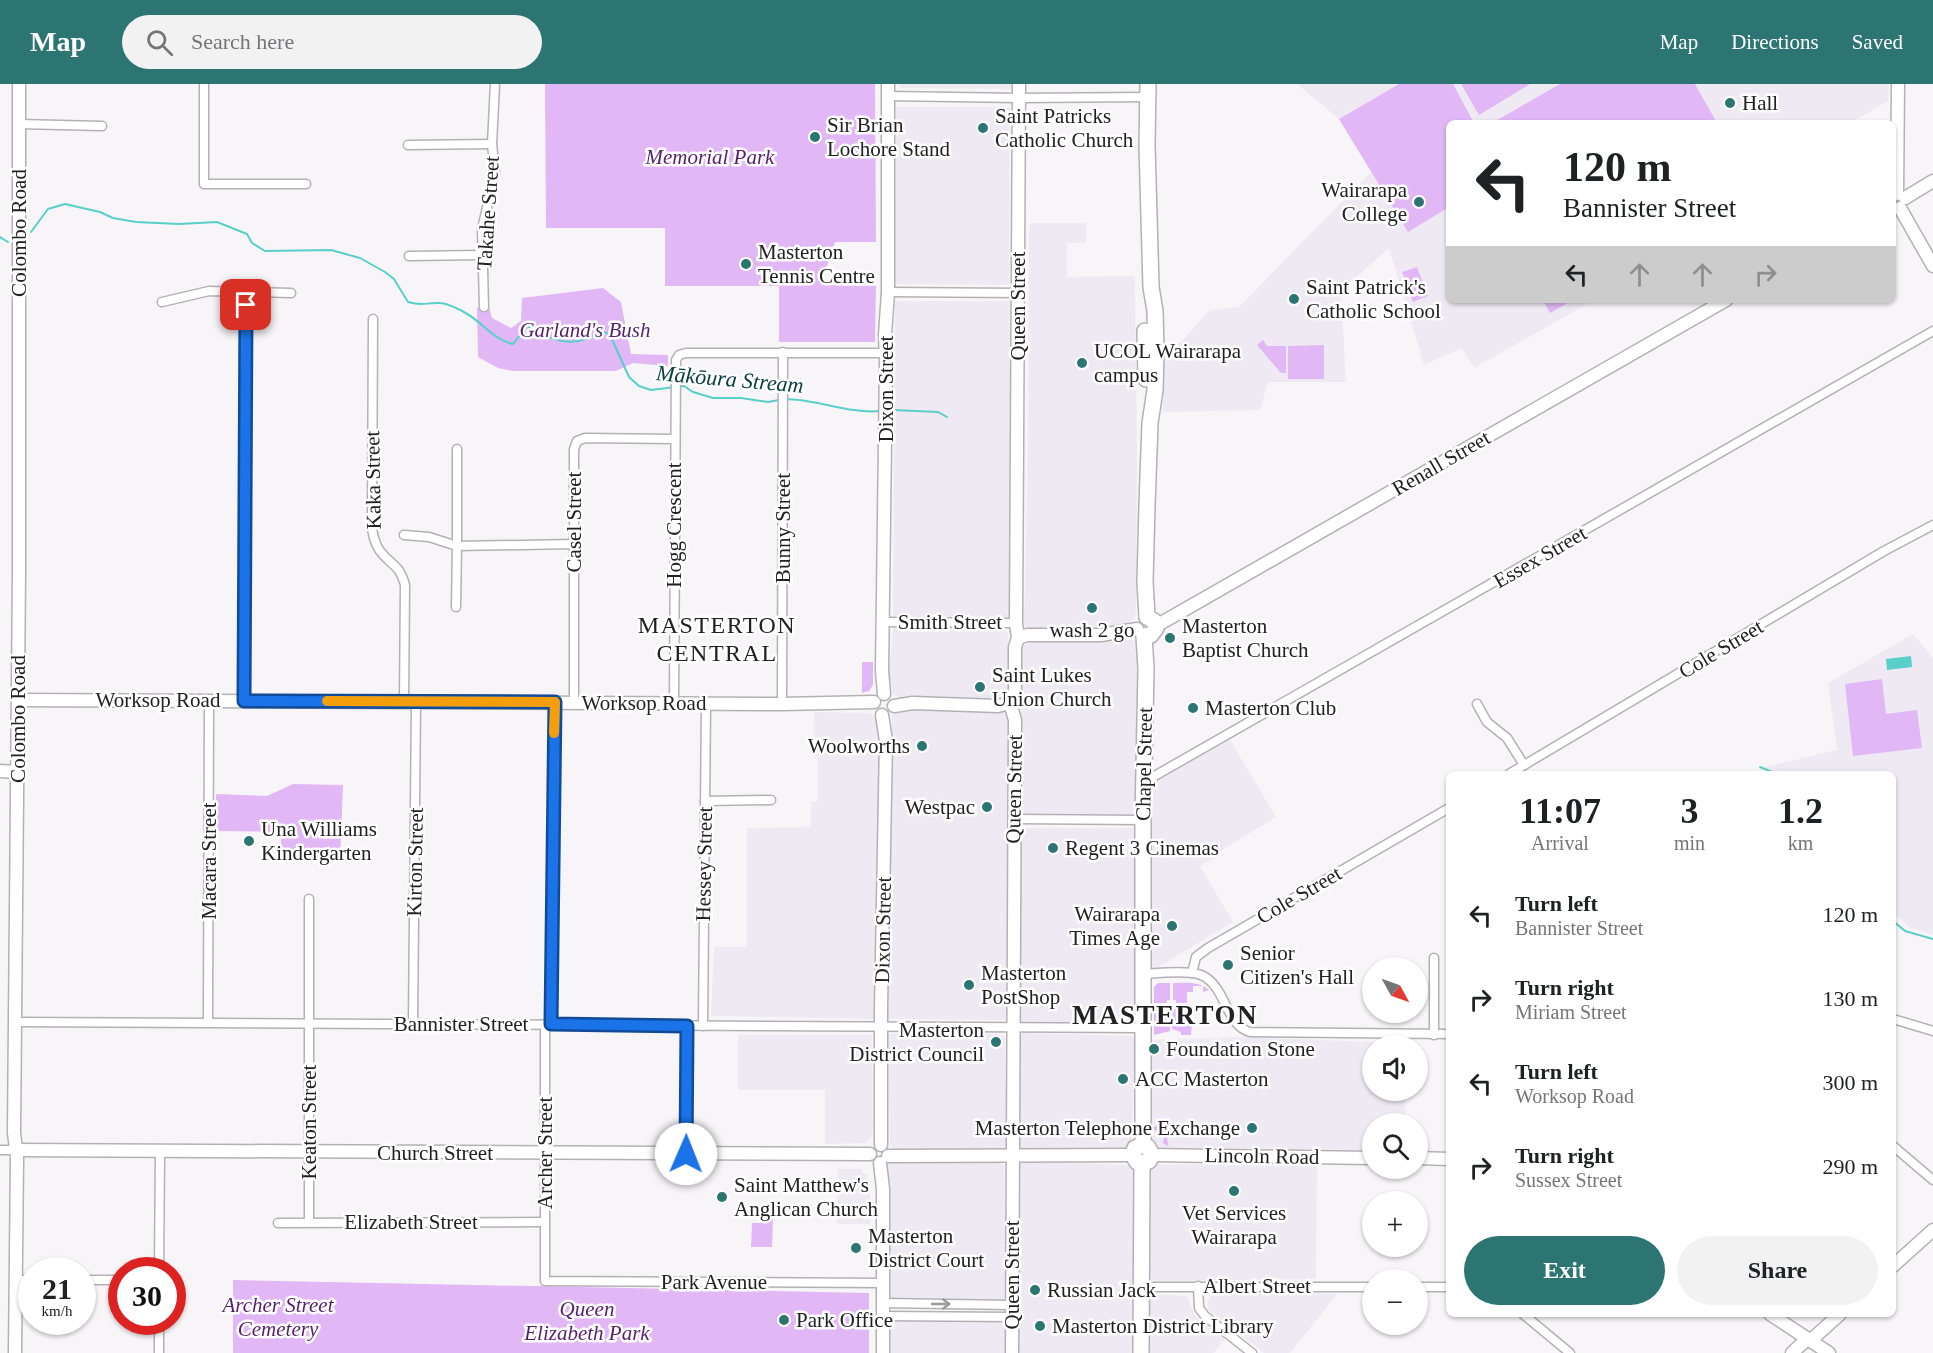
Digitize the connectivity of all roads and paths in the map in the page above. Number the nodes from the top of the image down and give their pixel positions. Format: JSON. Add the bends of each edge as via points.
{"nodes":[{"id":1,"x":19,"y":84,"type":"edge"},
{"id":2,"x":204,"y":84,"type":"edge"},
{"id":3,"x":495,"y":84,"type":"edge"},
{"id":4,"x":1019,"y":84,"type":"edge"},
{"id":5,"x":1898,"y":84,"type":"edge"},
{"id":6,"x":888,"y":90,"type":"edge"},
{"id":7,"x":1148,"y":90,"type":"edge"},
{"id":8,"x":1019,"y":98,"type":"junction"},
{"id":9,"x":19,"y":124,"type":"junction"},
{"id":10,"x":102,"y":126,"type":"dead end"},
{"id":11,"x":492,"y":144,"type":"junction"},
{"id":12,"x":408,"y":145,"type":"dead end"},
{"id":13,"x":1933,"y":181,"type":"edge"},
{"id":14,"x":306,"y":184,"type":"dead end"},
{"id":15,"x":1898,"y":200,"type":"edge"},
{"id":16,"x":482,"y":255,"type":"junction"},
{"id":17,"x":409,"y":256,"type":"dead end"},
{"id":18,"x":1933,"y":267,"type":"edge"},
{"id":19,"x":888,"y":292,"type":"junction"},
{"id":20,"x":246,"y":293,"type":"junction"},
{"id":21,"x":291,"y":293,"type":"dead end"},
{"id":22,"x":1018,"y":293,"type":"junction"},
{"id":23,"x":162,"y":302,"type":"dead end"},
{"id":24,"x":1721,"y":303,"type":"edge"},
{"id":25,"x":484,"y":307,"type":"dead end"},
{"id":26,"x":373,"y":319,"type":"dead end"},
{"id":27,"x":1933,"y":330,"type":"edge"},
{"id":28,"x":783,"y":352,"type":"junction"},
{"id":29,"x":885,"y":353,"type":"junction"},
{"id":30,"x":675,"y":439,"type":"junction"},
{"id":31,"x":457,"y":449,"type":"dead end"},
{"id":32,"x":1933,"y":525,"type":"edge"},
{"id":33,"x":404,"y":535,"type":"dead end"},
{"id":34,"x":574,"y":544,"type":"junction"},
{"id":35,"x":457,"y":546,"type":"junction"},
{"id":36,"x":456,"y":607,"type":"dead end"},
{"id":37,"x":884,"y":622,"type":"junction"},
{"id":38,"x":1016,"y":623,"type":"junction"},
{"id":39,"x":1146,"y":627,"type":"junction"},
{"id":40,"x":1018,"y":638,"type":"junction"},
{"id":41,"x":884,"y":694,"type":"junction"},
{"id":42,"x":19,"y":700,"type":"junction"},
{"id":43,"x":209,"y":700,"type":"junction"},
{"id":44,"x":244,"y":701,"type":"junction"},
{"id":45,"x":410,"y":701,"type":"junction"},
{"id":46,"x":555,"y":702,"type":"junction"},
{"id":47,"x":574,"y":702,"type":"junction"},
{"id":48,"x":874,"y":702,"type":"junction"},
{"id":49,"x":674,"y":703,"type":"junction"},
{"id":50,"x":706,"y":703,"type":"junction"},
{"id":51,"x":1010,"y":703,"type":"junction"},
{"id":52,"x":782,"y":704,"type":"junction"},
{"id":53,"x":1477,"y":704,"type":"dead end"},
{"id":54,"x":894,"y":706,"type":"junction"},
{"id":55,"x":882,"y":714,"type":"junction"},
{"id":56,"x":0,"y":771,"type":"edge"},
{"id":57,"x":1516,"y":771,"type":"edge"},
{"id":58,"x":18,"y":772,"type":"junction"},
{"id":59,"x":1144,"y":779,"type":"junction"},
{"id":60,"x":771,"y":800,"type":"dead end"},
{"id":61,"x":705,"y":801,"type":"junction"},
{"id":62,"x":1446,"y":810,"type":"edge"},
{"id":63,"x":1014,"y":819,"type":"junction"},
{"id":64,"x":1143,"y":820,"type":"junction"},
{"id":65,"x":309,"y":899,"type":"dead end"},
{"id":66,"x":1434,"y":958,"type":"dead end"},
{"id":67,"x":1191,"y":973,"type":"junction"},
{"id":68,"x":1144,"y":974,"type":"junction"},
{"id":69,"x":1896,"y":1020,"type":"edge"},
{"id":70,"x":16,"y":1022,"type":"junction"},
{"id":71,"x":208,"y":1022,"type":"junction"},
{"id":72,"x":309,"y":1023,"type":"junction"},
{"id":73,"x":413,"y":1023,"type":"junction"},
{"id":74,"x":548,"y":1024,"type":"junction"},
{"id":75,"x":687,"y":1026,"type":"junction"},
{"id":76,"x":703,"y":1026,"type":"junction"},
{"id":77,"x":881,"y":1027,"type":"junction"},
{"id":78,"x":1013,"y":1028,"type":"junction"},
{"id":79,"x":1143,"y":1028,"type":"junction"},
{"id":80,"x":1933,"y":1031,"type":"edge"},
{"id":81,"x":1446,"y":1034,"type":"edge"},
{"id":82,"x":1434,"y":1035,"type":"junction"},
{"id":83,"x":881,"y":1145,"type":"junction"},
{"id":84,"x":1896,"y":1149,"type":"edge"},
{"id":85,"x":0,"y":1150,"type":"edge"},
{"id":86,"x":15,"y":1150,"type":"junction"},
{"id":87,"x":160,"y":1152,"type":"junction"},
{"id":88,"x":308,"y":1152,"type":"junction"},
{"id":89,"x":545,"y":1154,"type":"junction"},
{"id":90,"x":686,"y":1154,"type":"junction"},
{"id":91,"x":870,"y":1154,"type":"junction"},
{"id":92,"x":1143,"y":1154,"type":"junction"},
{"id":93,"x":1012,"y":1155,"type":"junction"},
{"id":94,"x":1362,"y":1158,"type":"edge"},
{"id":95,"x":1428,"y":1158,"type":"edge"},
{"id":96,"x":1446,"y":1159,"type":"edge"},
{"id":97,"x":884,"y":1160,"type":"junction"},
{"id":98,"x":1933,"y":1180,"type":"edge"},
{"id":99,"x":278,"y":1222,"type":"dead end"},
{"id":100,"x":309,"y":1222,"type":"junction"},
{"id":101,"x":544,"y":1222,"type":"junction"},
{"id":102,"x":1933,"y":1230,"type":"edge"},
{"id":103,"x":159,"y":1257,"type":"edge"},
{"id":104,"x":1896,"y":1263,"type":"edge"},
{"id":105,"x":15,"y":1280,"type":"joint"},
{"id":106,"x":545,"y":1281,"type":"joint"},
{"id":107,"x":883,"y":1283,"type":"junction"},
{"id":108,"x":1198,"y":1286,"type":"junction"},
{"id":109,"x":1141,"y":1287,"type":"junction"},
{"id":110,"x":1362,"y":1287,"type":"edge"},
{"id":111,"x":1428,"y":1287,"type":"edge"},
{"id":112,"x":1446,"y":1287,"type":"edge"},
{"id":113,"x":883,"y":1310,"type":"junction"},
{"id":114,"x":1012,"y":1311,"type":"junction"},
{"id":115,"x":1527,"y":1317,"type":"edge"},
{"id":116,"x":1774,"y":1317,"type":"edge"},
{"id":117,"x":1836,"y":1317,"type":"edge"},
{"id":118,"x":159,"y":1335,"type":"edge"},
{"id":119,"x":1809,"y":1340,"type":"junction"},
{"id":120,"x":15,"y":1353,"type":"edge"},
{"id":121,"x":159,"y":1353,"type":"edge"},
{"id":122,"x":883,"y":1353,"type":"edge"},
{"id":123,"x":1012,"y":1353,"type":"edge"},
{"id":124,"x":1141,"y":1353,"type":"edge"},
{"id":125,"x":1252,"y":1353,"type":"edge"},
{"id":126,"x":1570,"y":1353,"type":"edge"},
{"id":127,"x":1792,"y":1353,"type":"edge"},
{"id":128,"x":1829,"y":1353,"type":"edge"}],
"edges":[{"from":1,"to":9,"type":"street","name":"Colombo Road"},
{"from":2,"to":14,"type":"street","via":[[204,184]]},
{"from":3,"to":11,"type":"street","name":"Takahe Street"},
{"from":4,"to":8,"type":"street","name":"Queen Street"},
{"from":5,"to":15,"type":"street"},
{"from":6,"to":8,"type":"street"},
{"from":6,"to":19,"type":"street","name":"Dixon Street"},
{"from":7,"to":8,"type":"street"},
{"from":7,"to":39,"type":"highway","name":"Chapel Street","via":[[1151,287],[1156,352],[1150,423]]},
{"from":8,"to":22,"type":"street","name":"Queen Street"},
{"from":9,"to":10,"type":"street"},
{"from":9,"to":42,"type":"street","name":"Colombo Road"},
{"from":11,"to":12,"type":"street"},
{"from":11,"to":16,"type":"street","name":"Takahe Street","via":[[495,173],[482,229]]},
{"from":13,"to":15,"type":"street"},
{"from":15,"to":18,"type":"street"},
{"from":16,"to":17,"type":"street"},
{"from":16,"to":25,"type":"street","name":"Takahe Street"},
{"from":19,"to":22,"type":"street"},
{"from":19,"to":29,"type":"street","name":"Dixon Street"},
{"from":20,"to":21,"type":"street"},
{"from":20,"to":23,"type":"street","via":[[209,291]]},
{"from":20,"to":44,"type":"street"},
{"from":22,"to":38,"type":"street","name":"Queen Street"},
{"from":24,"to":39,"type":"street","name":"Renall Street"},
{"from":26,"to":45,"type":"street","name":"Kaka Street","via":[[372,528],[377,547],[401,572],[405,585]]},
{"from":27,"to":59,"type":"street","name":"Essex Street"},
{"from":28,"to":29,"type":"street"},
{"from":28,"to":30,"type":"street","name":"Hogg Crescent","via":[[679,355]]},
{"from":28,"to":52,"type":"street","name":"Bunny Street"},
{"from":29,"to":37,"type":"street","name":"Dixon Street"},
{"from":30,"to":34,"type":"street","name":"Casel Street","via":[[577,441]]},
{"from":30,"to":49,"type":"street","name":"Hogg Crescent"},
{"from":31,"to":35,"type":"street"},
{"from":32,"to":57,"type":"street","name":"Cole Street"},
{"from":33,"to":35,"type":"street","via":[[429,537]]},
{"from":34,"to":35,"type":"street"},
{"from":34,"to":47,"type":"street","name":"Casel Street"},
{"from":35,"to":36,"type":"street"},
{"from":37,"to":38,"type":"street","name":"Smith Street"},
{"from":37,"to":41,"type":"street","name":"Dixon Street"},
{"from":38,"to":40,"type":"street","name":"Queen Street"},
{"from":39,"to":40,"type":"street","name":"Renall Street","via":[[1101,635]]},
{"from":39,"to":59,"type":"highway","name":"Chapel Street"},
{"from":40,"to":51,"type":"street","name":"Queen Street","via":[[1015,693]]},
{"from":41,"to":48,"type":"street"},
{"from":41,"to":54,"type":"street","via":[[893,699]]},
{"from":42,"to":43,"type":"street","name":"Worksop Road"},
{"from":42,"to":58,"type":"street","name":"Colombo Road"},
{"from":43,"to":44,"type":"street","name":"Worksop Road"},
{"from":43,"to":71,"type":"street","name":"Macara Street"},
{"from":44,"to":45,"type":"street","name":"Worksop Road"},
{"from":45,"to":46,"type":"street","name":"Worksop Road"},
{"from":45,"to":73,"type":"street","name":"Kirton Street"},
{"from":46,"to":47,"type":"street","name":"Worksop Road"},
{"from":46,"to":74,"type":"street","name":"Archer Street"},
{"from":47,"to":49,"type":"street","name":"Worksop Road"},
{"from":48,"to":52,"type":"street","name":"Worksop Road"},
{"from":48,"to":55,"type":"street","via":[[874,708]]},
{"from":49,"to":50,"type":"street","name":"Worksop Road"},
{"from":50,"to":52,"type":"street","name":"Worksop Road"},
{"from":50,"to":61,"type":"street","name":"Hessey Street"},
{"from":51,"to":54,"type":"street"},
{"from":51,"to":63,"type":"street","name":"Queen Street","via":[[1015,720]]},
{"from":53,"to":57,"type":"street","via":[[1487,722],[1510,742]]},
{"from":54,"to":55,"type":"street","via":[[890,713]]},
{"from":55,"to":77,"type":"street","name":"Dixon Street","via":[[886,770]]},
{"from":56,"to":58,"type":"street"},
{"from":58,"to":70,"type":"street","name":"Colombo Road"},
{"from":59,"to":64,"type":"highway","name":"Chapel Street"},
{"from":60,"to":61,"type":"street"},
{"from":61,"to":76,"type":"street","name":"Hessey Street"},
{"from":62,"to":67,"type":"street","name":"Cole Street","via":[[1208,948],[1196,957]]},
{"from":63,"to":64,"type":"street"},
{"from":63,"to":78,"type":"street","name":"Queen Street"},
{"from":64,"to":68,"type":"highway","name":"Chapel Street"},
{"from":65,"to":72,"type":"street","name":"Keaton Street"},
{"from":66,"to":82,"type":"street"},
{"from":67,"to":68,"type":"street"},
{"from":67,"to":82,"type":"street","via":[[1211,982],[1246,1031]]},
{"from":68,"to":79,"type":"highway","name":"Chapel Street"},
{"from":69,"to":80,"type":"street"},
{"from":70,"to":71,"type":"street","name":"Bannister Street"},
{"from":70,"to":86,"type":"street","name":"Colombo Road"},
{"from":71,"to":72,"type":"street","name":"Bannister Street"},
{"from":72,"to":73,"type":"street","name":"Bannister Street"},
{"from":72,"to":88,"type":"street","name":"Keaton Street"},
{"from":73,"to":74,"type":"street","name":"Bannister Street"},
{"from":74,"to":75,"type":"street","name":"Bannister Street"},
{"from":74,"to":89,"type":"street","name":"Archer Street"},
{"from":75,"to":76,"type":"street","name":"Bannister Street"},
{"from":75,"to":90,"type":"street"},
{"from":76,"to":77,"type":"street","name":"Bannister Street"},
{"from":77,"to":78,"type":"street","name":"Bannister Street"},
{"from":77,"to":83,"type":"street","name":"Dixon Street"},
{"from":78,"to":79,"type":"street","name":"Bannister Street"},
{"from":78,"to":93,"type":"street","name":"Queen Street"},
{"from":79,"to":92,"type":"highway","name":"Chapel Street"},
{"from":81,"to":82,"type":"street"},
{"from":83,"to":91,"type":"street","via":[[872,1147]]},
{"from":83,"to":97,"type":"street","via":[[887,1149]]},
{"from":84,"to":98,"type":"street"},
{"from":85,"to":86,"type":"street","name":"Church Street"},
{"from":86,"to":87,"type":"street","name":"Church Street"},
{"from":86,"to":105,"type":"street","name":"Colombo Road"},
{"from":87,"to":88,"type":"street","name":"Church Street"},
{"from":87,"to":103,"type":"street"},
{"from":88,"to":89,"type":"street","name":"Church Street"},
{"from":88,"to":100,"type":"street","name":"Keaton Street"},
{"from":89,"to":90,"type":"street","name":"Church Street"},
{"from":89,"to":101,"type":"street","name":"Archer Street"},
{"from":90,"to":91,"type":"street","name":"Church Street"},
{"from":91,"to":97,"type":"street","via":[[873,1161]]},
{"from":92,"to":93,"type":"street","name":"Lincoln Road"},
{"from":92,"to":94,"type":"street","name":"Lincoln Road"},
{"from":92,"to":109,"type":"highway","name":"Chapel Street"},
{"from":93,"to":97,"type":"street"},
{"from":93,"to":114,"type":"street","name":"Queen Street"},
{"from":95,"to":96,"type":"street"},
{"from":97,"to":107,"type":"street"},
{"from":99,"to":100,"type":"street","name":"Elizabeth Street"},
{"from":100,"to":101,"type":"street","name":"Elizabeth Street"},
{"from":101,"to":106,"type":"street","name":"Archer Street"},
{"from":102,"to":104,"type":"street"},
{"from":105,"to":120,"type":"street","name":"Colombo Road"},
{"from":106,"to":107,"type":"street","name":"Park Avenue"},
{"from":107,"to":113,"type":"street"},
{"from":108,"to":109,"type":"street","name":"Albert Street"},
{"from":108,"to":110,"type":"street","name":"Albert Street"},
{"from":108,"to":125,"type":"street","via":[[1199,1308],[1205,1316]]},
{"from":109,"to":124,"type":"highway","name":"Chapel Street"},
{"from":111,"to":112,"type":"street"},
{"from":113,"to":114,"type":"street"},
{"from":113,"to":122,"type":"street"},
{"from":114,"to":123,"type":"street","name":"Queen Street"},
{"from":115,"to":126,"type":"street"},
{"from":116,"to":119,"type":"street"},
{"from":117,"to":119,"type":"street"},
{"from":118,"to":121,"type":"street"},
{"from":119,"to":127,"type":"street"},
{"from":119,"to":128,"type":"street"}]}
